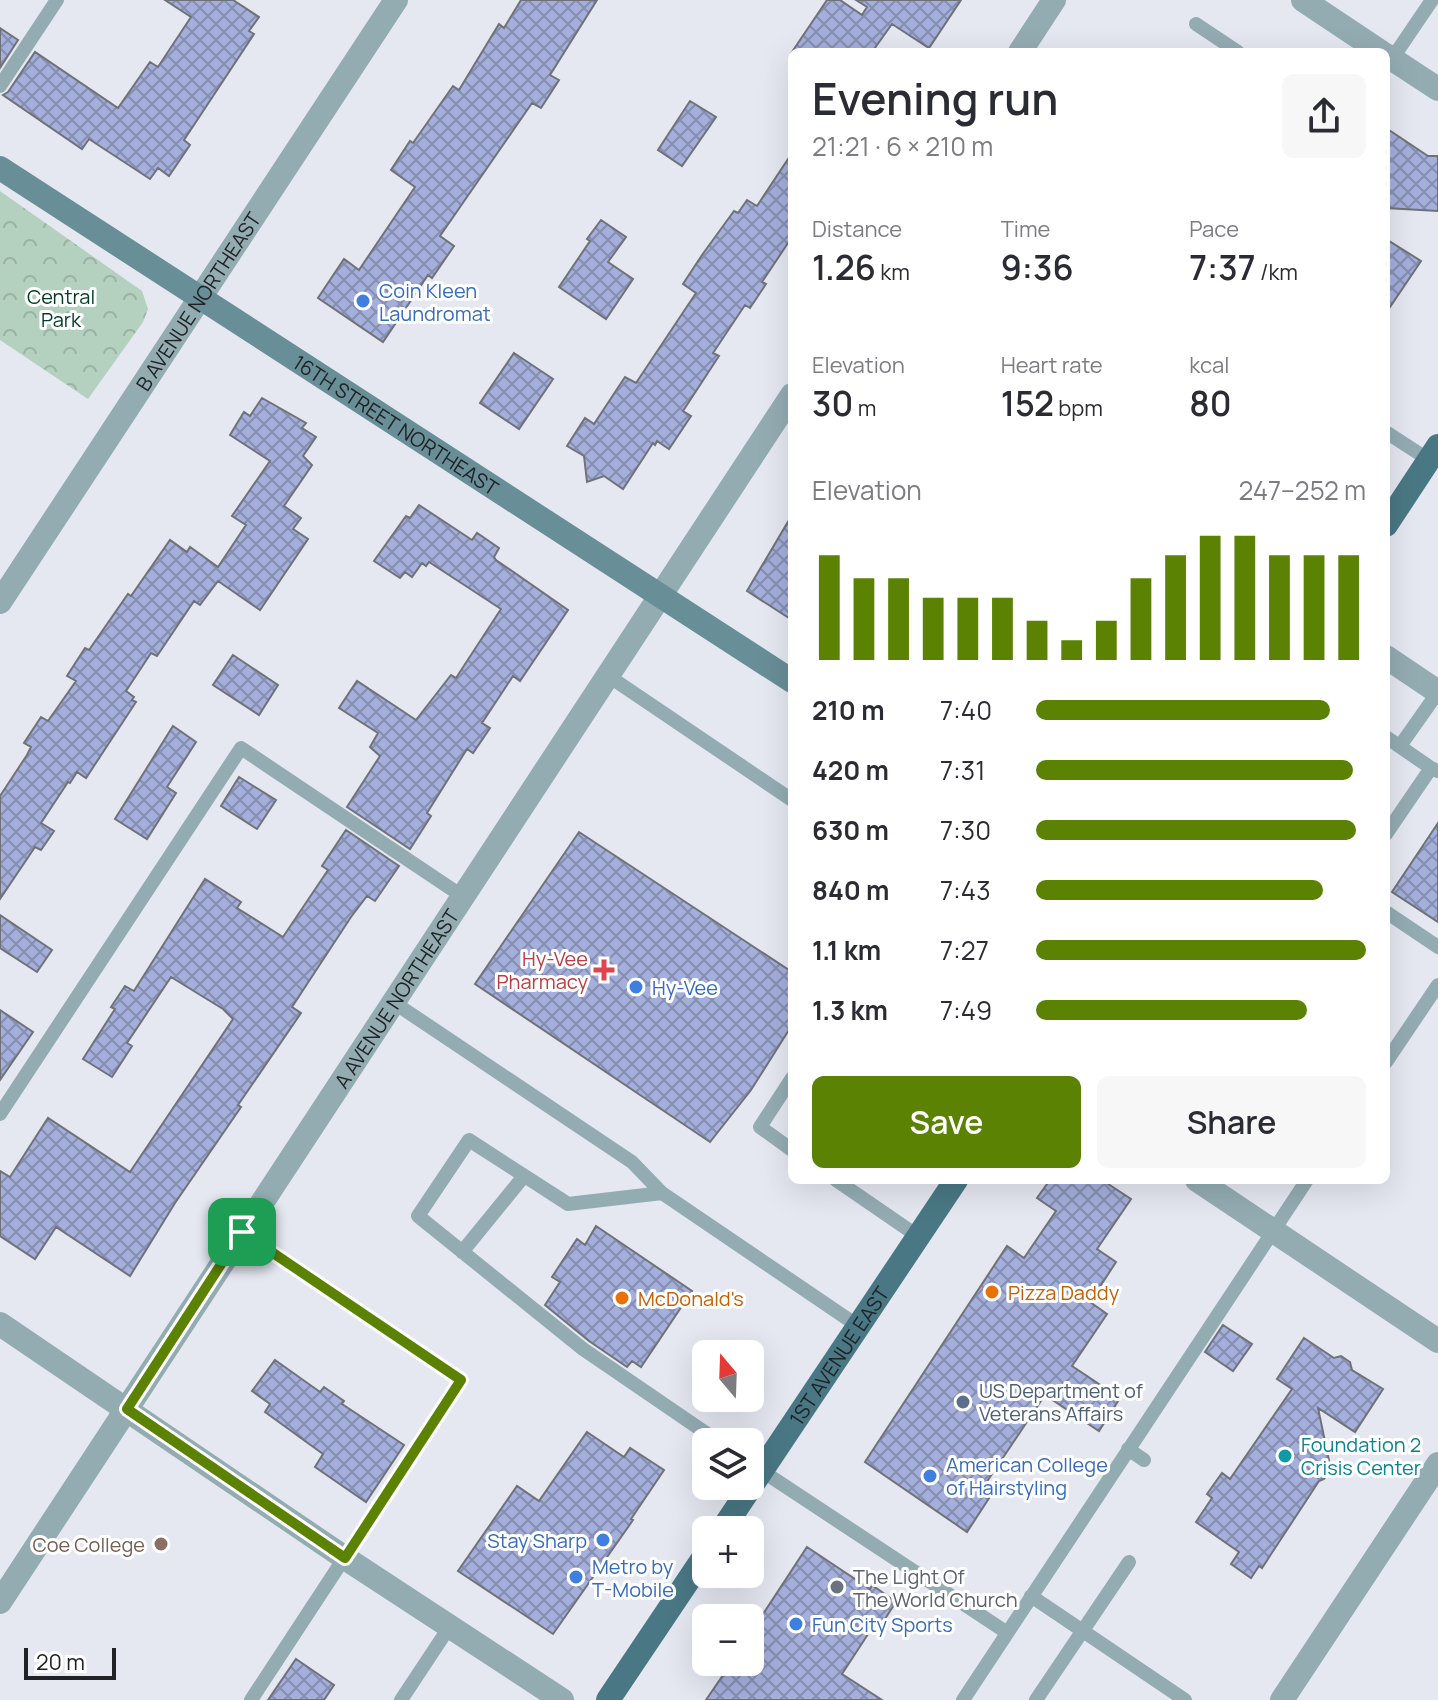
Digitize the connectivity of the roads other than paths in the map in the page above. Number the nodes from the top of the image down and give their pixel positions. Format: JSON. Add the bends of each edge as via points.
{"nodes":[{"id":1,"x":57,"y":0,"type":"edge"},
{"id":2,"x":396,"y":0,"type":"edge"},
{"id":3,"x":1054,"y":0,"type":"edge"},
{"id":4,"x":1303,"y":0,"type":"edge"},
{"id":5,"x":1432,"y":0,"type":"edge"},
{"id":6,"x":1196,"y":24,"type":"dead end"},
{"id":7,"x":1023,"y":48,"type":"edge"},
{"id":8,"x":1232,"y":48,"type":"edge"},
{"id":9,"x":1376,"y":48,"type":"edge"},
{"id":10,"x":1390,"y":51,"type":"edge"},
{"id":11,"x":1390,"y":57,"type":"edge"},
{"id":12,"x":0,"y":86,"type":"edge"},
{"id":13,"x":1438,"y":89,"type":"edge"},
{"id":14,"x":0,"y":168,"type":"edge"},
{"id":15,"x":200,"y":296,"type":"junction"},
{"id":16,"x":788,"y":401,"type":"edge"},
{"id":17,"x":1390,"y":434,"type":"edge"},
{"id":18,"x":1433,"y":459,"type":"edge"},
{"id":19,"x":1390,"y":519,"type":"edge"},
{"id":20,"x":660,"y":594,"type":"junction"},
{"id":21,"x":0,"y":602,"type":"edge"},
{"id":22,"x":1390,"y":660,"type":"edge"},
{"id":23,"x":607,"y":675,"type":"junction"},
{"id":24,"x":788,"y":678,"type":"edge"},
{"id":25,"x":1438,"y":692,"type":"edge"},
{"id":26,"x":1390,"y":740,"type":"edge"},
{"id":27,"x":1400,"y":746,"type":"junction"},
{"id":28,"x":1435,"y":769,"type":"edge"},
{"id":29,"x":788,"y":797,"type":"edge"},
{"id":30,"x":1390,"y":829,"type":"edge"},
{"id":31,"x":462,"y":896,"type":"junction"},
{"id":32,"x":1390,"y":915,"type":"edge"},
{"id":33,"x":1438,"y":947,"type":"edge"},
{"id":34,"x":1438,"y":985,"type":"edge"},
{"id":35,"x":393,"y":1002,"type":"junction"},
{"id":36,"x":1390,"y":1056,"type":"edge"},
{"id":37,"x":788,"y":1084,"type":"edge"},
{"id":38,"x":0,"y":1114,"type":"edge"},
{"id":39,"x":788,"y":1147,"type":"edge"},
{"id":40,"x":524,"y":1176,"type":"junction"},
{"id":41,"x":842,"y":1184,"type":"edge"},
{"id":42,"x":953,"y":1184,"type":"edge"},
{"id":43,"x":1203,"y":1184,"type":"edge"},
{"id":44,"x":1304,"y":1184,"type":"edge"},
{"id":45,"x":662,"y":1193,"type":"junction"},
{"id":46,"x":1274,"y":1231,"type":"junction"},
{"id":47,"x":242,"y":1232,"type":"junction"},
{"id":48,"x":919,"y":1237,"type":"junction"},
{"id":49,"x":462,"y":1252,"type":"junction"},
{"id":50,"x":0,"y":1324,"type":"edge"},
{"id":51,"x":858,"y":1326,"type":"junction"},
{"id":52,"x":1438,"y":1341,"type":"edge"},
{"id":53,"x":127,"y":1409,"type":"junction"},
{"id":54,"x":699,"y":1428,"type":"edge"},
{"id":55,"x":1128,"y":1449,"type":"junction"},
{"id":56,"x":764,"y":1456,"type":"edge"},
{"id":57,"x":1144,"y":1460,"type":"dead end"},
{"id":58,"x":1438,"y":1464,"type":"edge"},
{"id":59,"x":764,"y":1472,"type":"edge"},
{"id":60,"x":345,"y":1558,"type":"junction"},
{"id":61,"x":1129,"y":1562,"type":"dead end"},
{"id":62,"x":692,"y":1575,"type":"edge"},
{"id":63,"x":1031,"y":1596,"type":"junction"},
{"id":64,"x":0,"y":1602,"type":"edge"},
{"id":65,"x":450,"y":1626,"type":"junction"},
{"id":66,"x":1083,"y":1631,"type":"junction"},
{"id":67,"x":1006,"y":1632,"type":"junction"},
{"id":68,"x":405,"y":1699,"type":"edge"},
{"id":69,"x":251,"y":1700,"type":"edge"},
{"id":70,"x":562,"y":1700,"type":"edge"},
{"id":71,"x":608,"y":1700,"type":"edge"},
{"id":72,"x":963,"y":1700,"type":"edge"},
{"id":73,"x":1036,"y":1700,"type":"edge"},
{"id":74,"x":1185,"y":1700,"type":"edge"},
{"id":75,"x":1282,"y":1700,"type":"edge"}],
"edges":[{"from":1,"to":12,"type":"lane"},
{"from":2,"to":15,"type":"street","name":"B AVENUE NORTHEAST"},
{"from":3,"to":7,"type":"street"},
{"from":4,"to":9,"type":"street"},
{"from":5,"to":10,"type":"lane"},
{"from":6,"to":8,"type":"lane"},
{"from":11,"to":13,"type":"street"},
{"from":14,"to":15,"type":"street","name":"16TH STREET NORTHEAST"},
{"from":15,"to":20,"type":"street","name":"16TH STREET NORTHEAST"},
{"from":15,"to":21,"type":"street","name":"B AVENUE NORTHEAST"},
{"from":16,"to":20,"type":"street","name":"A AVENUE NORTHEAST"},
{"from":17,"to":18,"type":"lane"},
{"from":18,"to":19,"type":"main road"},
{"from":20,"to":23,"type":"street","name":"A AVENUE NORTHEAST"},
{"from":20,"to":24,"type":"street","name":"16TH STREET NORTHEAST"},
{"from":22,"to":25,"type":"street"},
{"from":23,"to":29,"type":"lane"},
{"from":23,"to":31,"type":"street","name":"A AVENUE NORTHEAST"},
{"from":25,"to":27,"type":"lane"},
{"from":26,"to":27,"type":"lane"},
{"from":27,"to":28,"type":"lane"},
{"from":28,"to":30,"type":"lane"},
{"from":31,"to":35,"type":"street","name":"A AVENUE NORTHEAST"},
{"from":31,"to":38,"type":"lane","via":[[241,748]]},
{"from":32,"to":33,"type":"lane"},
{"from":34,"to":36,"type":"lane"},
{"from":35,"to":45,"type":"lane","via":[[632,1162]]},
{"from":35,"to":47,"type":"street","name":"A AVENUE NORTHEAST"},
{"from":37,"to":39,"type":"lane","via":[[760,1127]]},
{"from":40,"to":45,"type":"lane","via":[[568,1204]]},
{"from":40,"to":49,"type":"lane"},
{"from":40,"to":49,"type":"lane","via":[[469,1140],[418,1216]]},
{"from":41,"to":48,"type":"lane"},
{"from":42,"to":48,"type":"main road","name":"1ST AVENUE EAST"},
{"from":43,"to":46,"type":"street"},
{"from":44,"to":46,"type":"lane"},
{"from":45,"to":51,"type":"lane"},
{"from":46,"to":52,"type":"street"},
{"from":46,"to":55,"type":"lane"},
{"from":47,"to":53,"type":"street","name":"A AVENUE NORTHEAST"},
{"from":47,"to":60,"type":"lane","via":[[461,1380]]},
{"from":48,"to":51,"type":"main road","name":"1ST AVENUE EAST"},
{"from":49,"to":54,"type":"lane","via":[[583,1349]]},
{"from":50,"to":53,"type":"street"},
{"from":51,"to":56,"type":"main road","name":"1ST AVENUE EAST"},
{"from":53,"to":60,"type":"street"},
{"from":53,"to":64,"type":"street","name":"A AVENUE NORTHEAST"},
{"from":55,"to":57,"type":"lane"},
{"from":55,"to":63,"type":"lane"},
{"from":58,"to":75,"type":"street"},
{"from":59,"to":67,"type":"lane"},
{"from":60,"to":65,"type":"street"},
{"from":60,"to":69,"type":"lane"},
{"from":61,"to":66,"type":"lane"},
{"from":62,"to":71,"type":"main road"},
{"from":63,"to":66,"type":"lane"},
{"from":63,"to":67,"type":"lane"},
{"from":65,"to":68,"type":"lane"},
{"from":65,"to":70,"type":"street"},
{"from":66,"to":73,"type":"lane"},
{"from":66,"to":74,"type":"lane"},
{"from":67,"to":72,"type":"lane"}]}
